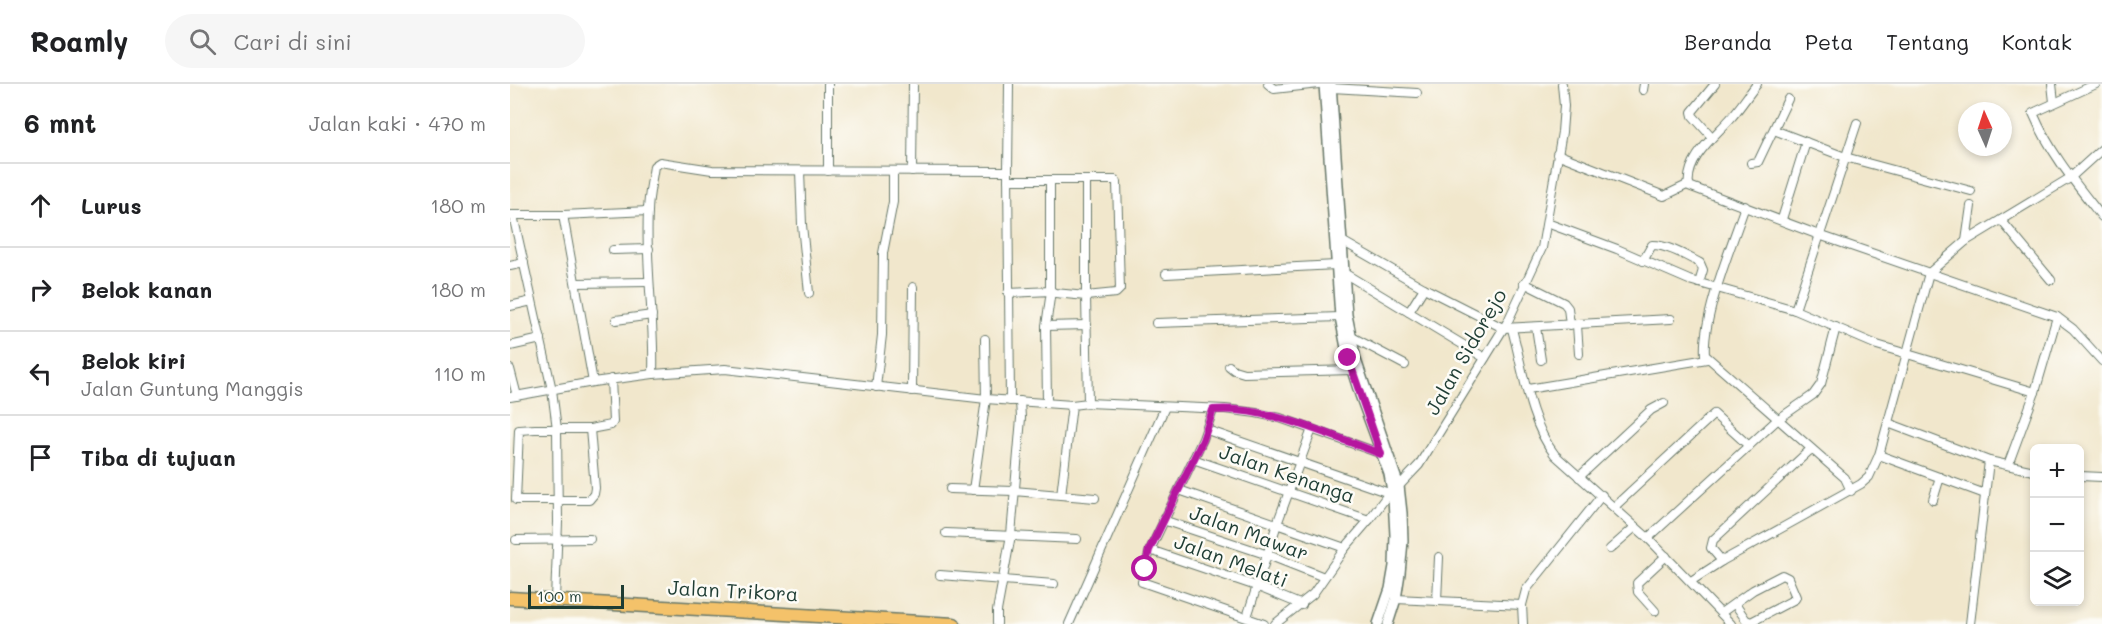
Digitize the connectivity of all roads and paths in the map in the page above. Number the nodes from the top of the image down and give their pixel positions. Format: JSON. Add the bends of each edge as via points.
{"nodes":[{"id":1,"x":818,"y":84,"type":"edge"},
{"id":2,"x":828,"y":84,"type":"edge"},
{"id":3,"x":913,"y":84,"type":"edge"},
{"id":4,"x":1009,"y":84,"type":"edge"},
{"id":5,"x":1268,"y":84,"type":"edge"},
{"id":6,"x":1319,"y":84,"type":"edge"},
{"id":7,"x":1562,"y":84,"type":"edge"},
{"id":8,"x":1715,"y":84,"type":"edge"},
{"id":9,"x":1757,"y":84,"type":"edge"},
{"id":10,"x":2052,"y":84,"type":"edge"},
{"id":11,"x":1329,"y":85,"type":"edge"},
{"id":12,"x":2092,"y":85,"type":"edge"},
{"id":13,"x":827,"y":93,"type":"junction"},
{"id":14,"x":1417,"y":93,"type":"dead end"},
{"id":15,"x":1788,"y":99,"type":"dead end"},
{"id":16,"x":2054,"y":102,"type":"junction"},
{"id":17,"x":1857,"y":123,"type":"dead end"},
{"id":18,"x":1774,"y":130,"type":"junction"},
{"id":19,"x":1712,"y":136,"type":"junction"},
{"id":20,"x":1806,"y":142,"type":"junction"},
{"id":21,"x":2102,"y":149,"type":"edge"},
{"id":22,"x":1557,"y":154,"type":"junction"},
{"id":23,"x":1845,"y":157,"type":"junction"},
{"id":24,"x":1332,"y":159,"type":"junction"},
{"id":25,"x":1752,"y":163,"type":"dead end"},
{"id":26,"x":800,"y":171,"type":"junction"},
{"id":27,"x":828,"y":171,"type":"junction"},
{"id":28,"x":893,"y":171,"type":"junction"},
{"id":29,"x":912,"y":171,"type":"junction"},
{"id":30,"x":1008,"y":171,"type":"junction"},
{"id":31,"x":2070,"y":178,"type":"junction"},
{"id":32,"x":1008,"y":180,"type":"junction"},
{"id":33,"x":1050,"y":180,"type":"junction"},
{"id":34,"x":1086,"y":181,"type":"junction"},
{"id":35,"x":1689,"y":184,"type":"junction"},
{"id":36,"x":1971,"y":191,"type":"dead end"},
{"id":37,"x":1745,"y":206,"type":"junction"},
{"id":38,"x":1971,"y":206,"type":"dead end"},
{"id":39,"x":2099,"y":206,"type":"edge"},
{"id":40,"x":648,"y":211,"type":"junction"},
{"id":41,"x":511,"y":215,"type":"edge"},
{"id":42,"x":563,"y":215,"type":"junction"},
{"id":43,"x":2102,"y":217,"type":"edge"},
{"id":44,"x":1782,"y":219,"type":"junction"},
{"id":45,"x":2001,"y":220,"type":"junction"},
{"id":46,"x":1546,"y":223,"type":"junction"},
{"id":47,"x":1819,"y":235,"type":"junction"},
{"id":48,"x":1342,"y":241,"type":"junction"},
{"id":49,"x":1966,"y":242,"type":"junction"},
{"id":50,"x":648,"y":249,"type":"junction"},
{"id":51,"x":613,"y":250,"type":"dead end"},
{"id":52,"x":1643,"y":261,"type":"junction"},
{"id":53,"x":524,"y":263,"type":"junction"},
{"id":54,"x":1336,"y":265,"type":"junction"},
{"id":55,"x":510,"y":266,"type":"edge"},
{"id":56,"x":1344,"y":273,"type":"junction"},
{"id":57,"x":1929,"y":273,"type":"junction"},
{"id":58,"x":1166,"y":274,"type":"dead end"},
{"id":59,"x":2051,"y":280,"type":"dead end"},
{"id":60,"x":649,"y":282,"type":"junction"},
{"id":61,"x":576,"y":283,"type":"junction"},
{"id":62,"x":1699,"y":283,"type":"junction"},
{"id":63,"x":1524,"y":284,"type":"junction"},
{"id":64,"x":913,"y":287,"type":"dead end"},
{"id":65,"x":1424,"y":288,"type":"junction"},
{"id":66,"x":1718,"y":289,"type":"junction"},
{"id":67,"x":1051,"y":291,"type":"junction"},
{"id":68,"x":809,"y":293,"type":"dead end"},
{"id":69,"x":1008,"y":293,"type":"junction"},
{"id":70,"x":1086,"y":296,"type":"junction"},
{"id":71,"x":532,"y":302,"type":"junction"},
{"id":72,"x":510,"y":306,"type":"edge"},
{"id":73,"x":1795,"y":310,"type":"junction"},
{"id":74,"x":1408,"y":312,"type":"junction"},
{"id":75,"x":652,"y":315,"type":"junction"},
{"id":76,"x":1340,"y":317,"type":"junction"},
{"id":77,"x":2057,"y":317,"type":"junction"},
{"id":78,"x":1671,"y":319,"type":"dead end"},
{"id":79,"x":616,"y":320,"type":"dead end"},
{"id":80,"x":1156,"y":323,"type":"dead end"},
{"id":81,"x":1087,"y":325,"type":"junction"},
{"id":82,"x":1574,"y":325,"type":"junction"},
{"id":83,"x":1046,"y":326,"type":"junction"},
{"id":84,"x":1536,"y":327,"type":"junction"},
{"id":85,"x":1836,"y":327,"type":"junction"},
{"id":86,"x":1503,"y":328,"type":"junction"},
{"id":87,"x":1512,"y":329,"type":"junction"},
{"id":88,"x":1352,"y":337,"type":"junction"},
{"id":89,"x":541,"y":339,"type":"junction"},
{"id":90,"x":986,"y":339,"type":"dead end"},
{"id":91,"x":510,"y":346,"type":"edge"},
{"id":92,"x":1579,"y":354,"type":"dead end"},
{"id":93,"x":1906,"y":354,"type":"junction"},
{"id":94,"x":1485,"y":358,"type":"junction"},
{"id":95,"x":1707,"y":359,"type":"junction"},
{"id":96,"x":1541,"y":360,"type":"dead end"},
{"id":97,"x":2102,"y":361,"type":"edge"},
{"id":98,"x":1405,"y":365,"type":"dead end"},
{"id":99,"x":1229,"y":366,"type":"dead end"},
{"id":100,"x":510,"y":369,"type":"edge"},
{"id":101,"x":1352,"y":370,"type":"junction"},
{"id":102,"x":653,"y":374,"type":"junction"},
{"id":103,"x":611,"y":379,"type":"junction"},
{"id":104,"x":593,"y":382,"type":"junction"},
{"id":105,"x":876,"y":387,"type":"junction"},
{"id":106,"x":1528,"y":389,"type":"junction"},
{"id":107,"x":552,"y":390,"type":"junction"},
{"id":108,"x":912,"y":391,"type":"junction"},
{"id":109,"x":2035,"y":392,"type":"junction"},
{"id":110,"x":514,"y":397,"type":"edge"},
{"id":111,"x":986,"y":399,"type":"junction"},
{"id":112,"x":1010,"y":401,"type":"junction"},
{"id":113,"x":1020,"y":401,"type":"junction"},
{"id":114,"x":1047,"y":403,"type":"junction"},
{"id":115,"x":1088,"y":403,"type":"junction"},
{"id":116,"x":1664,"y":403,"type":"dead end"},
{"id":117,"x":1072,"y":405,"type":"junction"},
{"id":118,"x":1165,"y":407,"type":"junction"},
{"id":119,"x":1213,"y":410,"type":"junction"},
{"id":120,"x":1777,"y":420,"type":"junction"},
{"id":121,"x":1888,"y":423,"type":"junction"},
{"id":122,"x":557,"y":429,"type":"junction"},
{"id":123,"x":590,"y":429,"type":"junction"},
{"id":124,"x":1312,"y":429,"type":"junction"},
{"id":125,"x":514,"y":430,"type":"edge"},
{"id":126,"x":1207,"y":430,"type":"junction"},
{"id":127,"x":1749,"y":446,"type":"junction"},
{"id":128,"x":1811,"y":449,"type":"junction"},
{"id":129,"x":1385,"y":454,"type":"junction"},
{"id":130,"x":1879,"y":455,"type":"junction"},
{"id":131,"x":1193,"y":459,"type":"junction"},
{"id":132,"x":1300,"y":461,"type":"junction"},
{"id":133,"x":1989,"y":461,"type":"junction"},
{"id":134,"x":2008,"y":465,"type":"junction"},
{"id":135,"x":2030,"y":470,"type":"edge"},
{"id":136,"x":2084,"y":476,"type":"edge"},
{"id":137,"x":1579,"y":477,"type":"junction"},
{"id":138,"x":1940,"y":477,"type":"junction"},
{"id":139,"x":2102,"y":477,"type":"edge"},
{"id":140,"x":950,"y":489,"type":"dead end"},
{"id":141,"x":973,"y":490,"type":"junction"},
{"id":142,"x":1179,"y":490,"type":"junction"},
{"id":143,"x":1394,"y":490,"type":"junction"},
{"id":144,"x":1014,"y":491,"type":"junction"},
{"id":145,"x":1851,"y":491,"type":"junction"},
{"id":146,"x":1289,"y":492,"type":"junction"},
{"id":147,"x":1985,"y":494,"type":"junction"},
{"id":148,"x":1061,"y":495,"type":"junction"},
{"id":149,"x":1602,"y":495,"type":"junction"},
{"id":150,"x":1095,"y":498,"type":"dead end"},
{"id":151,"x":1933,"y":500,"type":"dead end"},
{"id":152,"x":513,"y":501,"type":"edge"},
{"id":153,"x":557,"y":501,"type":"junction"},
{"id":154,"x":1614,"y":507,"type":"junction"},
{"id":155,"x":1163,"y":520,"type":"junction"},
{"id":156,"x":1370,"y":520,"type":"junction"},
{"id":157,"x":1277,"y":524,"type":"junction"},
{"id":158,"x":1635,"y":527,"type":"junction"},
{"id":159,"x":946,"y":532,"type":"dead end"},
{"id":160,"x":1011,"y":535,"type":"junction"},
{"id":161,"x":1648,"y":538,"type":"junction"},
{"id":162,"x":590,"y":539,"type":"dead end"},
{"id":163,"x":1077,"y":539,"type":"dead end"},
{"id":164,"x":516,"y":540,"type":"dead end"},
{"id":165,"x":557,"y":540,"type":"junction"},
{"id":166,"x":1345,"y":548,"type":"junction"},
{"id":167,"x":1610,"y":549,"type":"dead end"},
{"id":168,"x":1149,"y":550,"type":"junction"},
{"id":169,"x":1268,"y":555,"type":"junction"},
{"id":170,"x":1666,"y":556,"type":"junction"},
{"id":171,"x":1439,"y":557,"type":"dead end"},
{"id":172,"x":1722,"y":561,"type":"junction"},
{"id":173,"x":940,"y":575,"type":"dead end"},
{"id":174,"x":1324,"y":577,"type":"junction"},
{"id":175,"x":1003,"y":579,"type":"junction"},
{"id":176,"x":1691,"y":581,"type":"junction"},
{"id":177,"x":1054,"y":585,"type":"dead end"},
{"id":178,"x":1256,"y":586,"type":"junction"},
{"id":179,"x":510,"y":598,"type":"edge"},
{"id":180,"x":1396,"y":598,"type":"junction"},
{"id":181,"x":555,"y":600,"type":"junction"},
{"id":182,"x":1437,"y":600,"type":"junction"},
{"id":183,"x":1302,"y":604,"type":"junction"},
{"id":184,"x":1735,"y":604,"type":"junction"},
{"id":185,"x":1522,"y":605,"type":"junction"},
{"id":186,"x":1655,"y":611,"type":"dead end"},
{"id":187,"x":1721,"y":613,"type":"junction"},
{"id":188,"x":1247,"y":617,"type":"junction"},
{"id":189,"x":954,"y":624,"type":"edge"},
{"id":190,"x":997,"y":624,"type":"edge"},
{"id":191,"x":1069,"y":624,"type":"edge"},
{"id":192,"x":1264,"y":624,"type":"edge"},
{"id":193,"x":1275,"y":624,"type":"edge"},
{"id":194,"x":1378,"y":624,"type":"edge"},
{"id":195,"x":1388,"y":624,"type":"edge"},
{"id":196,"x":1523,"y":624,"type":"edge"},
{"id":197,"x":1731,"y":624,"type":"edge"},
{"id":198,"x":1970,"y":624,"type":"edge"}],
"edges":[{"from":1,"to":13,"type":"street"},
{"from":2,"to":13,"type":"street"},
{"from":3,"to":29,"type":"street"},
{"from":4,"to":30,"type":"street"},
{"from":5,"to":6,"type":"street","via":[[1274,89]]},
{"from":7,"to":22,"type":"street","name":"Jalan Sidorejo","via":[[1563,115]]},
{"from":8,"to":19,"type":"street","via":[[1692,112]]},
{"from":9,"to":19,"type":"street"},
{"from":10,"to":16,"type":"street"},
{"from":11,"to":14,"type":"street"},
{"from":11,"to":24,"type":"street"},
{"from":12,"to":16,"type":"street"},
{"from":13,"to":27,"type":"street"},
{"from":15,"to":18,"type":"street"},
{"from":16,"to":31,"type":"street","via":[[2033,113]]},
{"from":17,"to":23,"type":"street"},
{"from":18,"to":20,"type":"street"},
{"from":18,"to":25,"type":"street","via":[[1758,162]]},
{"from":19,"to":35,"type":"street","via":[[1693,165]]},
{"from":20,"to":23,"type":"street"},
{"from":20,"to":44,"type":"street"},
{"from":21,"to":31,"type":"street"},
{"from":22,"to":35,"type":"street","via":[[1664,196]]},
{"from":22,"to":46,"type":"street","name":"Jalan Sidorejo"},
{"from":23,"to":36,"type":"street"},
{"from":23,"to":47,"type":"street"},
{"from":24,"to":48,"type":"street"},
{"from":24,"to":54,"type":"street"},
{"from":26,"to":27,"type":"street"},
{"from":26,"to":40,"type":"street","via":[[712,170],[660,162],[654,166]]},
{"from":26,"to":68,"type":"street"},
{"from":27,"to":28,"type":"street"},
{"from":28,"to":29,"type":"street"},
{"from":28,"to":105,"type":"street","via":[[883,253],[882,335]]},
{"from":29,"to":30,"type":"street"},
{"from":30,"to":32,"type":"street"},
{"from":31,"to":39,"type":"street"},
{"from":31,"to":45,"type":"street"},
{"from":32,"to":33,"type":"street"},
{"from":32,"to":69,"type":"street"},
{"from":33,"to":34,"type":"street"},
{"from":33,"to":67,"type":"street"},
{"from":34,"to":70,"type":"street"},
{"from":34,"to":70,"type":"street","via":[[1116,180],[1118,184],[1120,289],[1116,293]]},
{"from":35,"to":37,"type":"street"},
{"from":37,"to":44,"type":"street"},
{"from":37,"to":66,"type":"street"},
{"from":38,"to":49,"type":"street"},
{"from":39,"to":43,"type":"street"},
{"from":40,"to":42,"type":"street"},
{"from":40,"to":50,"type":"street"},
{"from":41,"to":42,"type":"street"},
{"from":41,"to":53,"type":"street"},
{"from":42,"to":61,"type":"street"},
{"from":44,"to":47,"type":"street"},
{"from":45,"to":49,"type":"street"},
{"from":45,"to":59,"type":"street"},
{"from":46,"to":52,"type":"street"},
{"from":46,"to":63,"type":"street","name":"Jalan Sidorejo","via":[[1542,248]]},
{"from":47,"to":57,"type":"street"},
{"from":47,"to":73,"type":"street"},
{"from":48,"to":56,"type":"street"},
{"from":48,"to":65,"type":"street"},
{"from":49,"to":57,"type":"street"},
{"from":50,"to":51,"type":"street"},
{"from":50,"to":60,"type":"street"},
{"from":52,"to":62,"type":"street"},
{"from":52,"to":62,"type":"street","via":[[1652,245],[1678,253],[1700,263],[1703,270]]},
{"from":53,"to":55,"type":"street"},
{"from":53,"to":71,"type":"street"},
{"from":54,"to":58,"type":"street"},
{"from":54,"to":76,"type":"street"},
{"from":56,"to":74,"type":"street"},
{"from":56,"to":88,"type":"street"},
{"from":57,"to":77,"type":"street"},
{"from":57,"to":93,"type":"street"},
{"from":60,"to":61,"type":"street"},
{"from":60,"to":75,"type":"street"},
{"from":61,"to":104,"type":"street"},
{"from":62,"to":66,"type":"street"},
{"from":63,"to":82,"type":"street","via":[[1564,303]]},
{"from":63,"to":86,"type":"street","name":"Jalan Sidorejo"},
{"from":64,"to":108,"type":"street"},
{"from":65,"to":74,"type":"street"},
{"from":65,"to":86,"type":"street"},
{"from":66,"to":73,"type":"street"},
{"from":66,"to":95,"type":"street","via":[[1704,337]]},
{"from":67,"to":69,"type":"street"},
{"from":67,"to":70,"type":"street"},
{"from":67,"to":83,"type":"street"},
{"from":69,"to":112,"type":"street"},
{"from":70,"to":81,"type":"street"},
{"from":71,"to":72,"type":"street"},
{"from":71,"to":89,"type":"street"},
{"from":73,"to":85,"type":"street"},
{"from":74,"to":94,"type":"street"},
{"from":75,"to":79,"type":"street"},
{"from":75,"to":102,"type":"street"},
{"from":76,"to":80,"type":"street"},
{"from":76,"to":101,"type":"street"},
{"from":77,"to":97,"type":"street"},
{"from":77,"to":109,"type":"street"},
{"from":78,"to":82,"type":"street"},
{"from":81,"to":83,"type":"street"},
{"from":81,"to":115,"type":"street"},
{"from":82,"to":84,"type":"street"},
{"from":82,"to":92,"type":"street"},
{"from":83,"to":114,"type":"street"},
{"from":84,"to":87,"type":"street"},
{"from":84,"to":96,"type":"street"},
{"from":85,"to":93,"type":"street"},
{"from":85,"to":120,"type":"street","via":[[1818,390]]},
{"from":86,"to":87,"type":"street"},
{"from":86,"to":94,"type":"street","name":"Jalan Sidorejo"},
{"from":87,"to":106,"type":"street"},
{"from":88,"to":98,"type":"street"},
{"from":88,"to":129,"type":"street"},
{"from":89,"to":91,"type":"street"},
{"from":89,"to":107,"type":"street"},
{"from":90,"to":111,"type":"street"},
{"from":93,"to":109,"type":"street"},
{"from":93,"to":121,"type":"street"},
{"from":94,"to":143,"type":"street","name":"Jalan Sidorejo","via":[[1419,465]]},
{"from":95,"to":106,"type":"street"},
{"from":95,"to":120,"type":"street"},
{"from":99,"to":101,"type":"street","via":[[1244,373]]},
{"from":100,"to":110,"type":"street"},
{"from":101,"to":129,"type":"street"},
{"from":102,"to":103,"type":"street"},
{"from":102,"to":105,"type":"street","via":[[725,369]]},
{"from":103,"to":104,"type":"street"},
{"from":103,"to":123,"type":"street","via":[[613,422]]},
{"from":104,"to":107,"type":"street"},
{"from":105,"to":108,"type":"street"},
{"from":106,"to":137,"type":"street","via":[[1547,445]]},
{"from":107,"to":110,"type":"street"},
{"from":107,"to":122,"type":"street"},
{"from":108,"to":111,"type":"street"},
{"from":109,"to":134,"type":"street"},
{"from":111,"to":112,"type":"street"},
{"from":111,"to":141,"type":"street"},
{"from":112,"to":113,"type":"street"},
{"from":113,"to":114,"type":"street"},
{"from":113,"to":144,"type":"street"},
{"from":114,"to":117,"type":"street"},
{"from":115,"to":117,"type":"street"},
{"from":115,"to":118,"type":"street"},
{"from":116,"to":137,"type":"street","via":[[1651,410]]},
{"from":117,"to":148,"type":"street"},
{"from":118,"to":119,"type":"street"},
{"from":118,"to":191,"type":"street"},
{"from":119,"to":124,"type":"street","via":[[1256,413]]},
{"from":119,"to":126,"type":"street"},
{"from":120,"to":127,"type":"street"},
{"from":120,"to":128,"type":"street"},
{"from":121,"to":130,"type":"street"},
{"from":121,"to":133,"type":"street"},
{"from":122,"to":123,"type":"street"},
{"from":122,"to":125,"type":"street"},
{"from":122,"to":153,"type":"street"},
{"from":123,"to":153,"type":"street","via":[[594,494],[589,500]]},
{"from":124,"to":129,"type":"street"},
{"from":124,"to":132,"type":"street"},
{"from":125,"to":152,"type":"street"},
{"from":126,"to":131,"type":"street"},
{"from":126,"to":132,"type":"street"},
{"from":127,"to":154,"type":"street","via":[[1714,414]]},
{"from":127,"to":161,"type":"street"},
{"from":128,"to":145,"type":"street","via":[[1845,478]]},
{"from":128,"to":172,"type":"street","via":[[1713,540],[1712,548]]},
{"from":129,"to":143,"type":"street"},
{"from":130,"to":138,"type":"street"},
{"from":130,"to":145,"type":"street","via":[[1865,481]]},
{"from":131,"to":142,"type":"street"},
{"from":131,"to":146,"type":"street","name":"Jalan Kenanga"},
{"from":132,"to":143,"type":"street"},
{"from":132,"to":146,"type":"street"},
{"from":133,"to":134,"type":"street"},
{"from":133,"to":147,"type":"street"},
{"from":134,"to":135,"type":"street"},
{"from":136,"to":139,"type":"street"},
{"from":137,"to":149,"type":"street"},
{"from":138,"to":147,"type":"street"},
{"from":138,"to":151,"type":"street"},
{"from":140,"to":141,"type":"street"},
{"from":141,"to":144,"type":"street"},
{"from":142,"to":155,"type":"street"},
{"from":142,"to":157,"type":"street"},
{"from":143,"to":156,"type":"street","name":"Jalan Sidorejo"},
{"from":143,"to":180,"type":"street","via":[[1403,541]]},
{"from":143,"to":194,"type":"street","via":[[1394,566]]},
{"from":144,"to":148,"type":"street"},
{"from":144,"to":160,"type":"street"},
{"from":145,"to":172,"type":"street"},
{"from":146,"to":156,"type":"street","name":"Jalan Kenanga"},
{"from":146,"to":157,"type":"street"},
{"from":147,"to":198,"type":"street"},
{"from":148,"to":150,"type":"street"},
{"from":149,"to":154,"type":"street"},
{"from":149,"to":185,"type":"street","via":[[1526,590]]},
{"from":152,"to":153,"type":"street"},
{"from":153,"to":165,"type":"street"},
{"from":154,"to":158,"type":"street"},
{"from":155,"to":168,"type":"street"},
{"from":155,"to":169,"type":"street","name":"Jalan Mawar"},
{"from":156,"to":166,"type":"street","name":"Jalan Sidorejo"},
{"from":157,"to":166,"type":"street"},
{"from":157,"to":169,"type":"street"},
{"from":158,"to":161,"type":"street"},
{"from":158,"to":167,"type":"street"},
{"from":159,"to":160,"type":"street"},
{"from":160,"to":163,"type":"street"},
{"from":160,"to":175,"type":"street"},
{"from":161,"to":170,"type":"street"},
{"from":162,"to":165,"type":"street"},
{"from":164,"to":165,"type":"street"},
{"from":165,"to":181,"type":"street"},
{"from":166,"to":174,"type":"street","name":"Jalan Sidorejo"},
{"from":168,"to":178,"type":"street","name":"Jalan Melati"},
{"from":168,"to":188,"type":"street","via":[[1142,582]]},
{"from":169,"to":174,"type":"street","name":"Jalan Mawar"},
{"from":169,"to":178,"type":"street"},
{"from":170,"to":176,"type":"street"},
{"from":170,"to":186,"type":"street","via":[[1637,583],[1638,592]]},
{"from":171,"to":182,"type":"street"},
{"from":172,"to":176,"type":"street"},
{"from":173,"to":175,"type":"street"},
{"from":174,"to":183,"type":"street","name":"Jalan Sidorejo"},
{"from":175,"to":177,"type":"street"},
{"from":175,"to":190,"type":"street"},
{"from":176,"to":187,"type":"street"},
{"from":178,"to":183,"type":"street","name":"Jalan Melati"},
{"from":178,"to":188,"type":"street"},
{"from":179,"to":181,"type":"main road","name":"Jalan Trikora"},
{"from":180,"to":182,"type":"street"},
{"from":180,"to":195,"type":"street"},
{"from":181,"to":189,"type":"main road","name":"Jalan Trikora"},
{"from":182,"to":185,"type":"street"},
{"from":183,"to":193,"type":"street","name":"Jalan Sidorejo"},
{"from":184,"to":184,"type":"street","via":[[1782,575],[1788,578],[1796,597],[1751,621]]},
{"from":184,"to":187,"type":"street"},
{"from":185,"to":196,"type":"street"},
{"from":187,"to":197,"type":"street"},
{"from":188,"to":192,"type":"street"}]}
